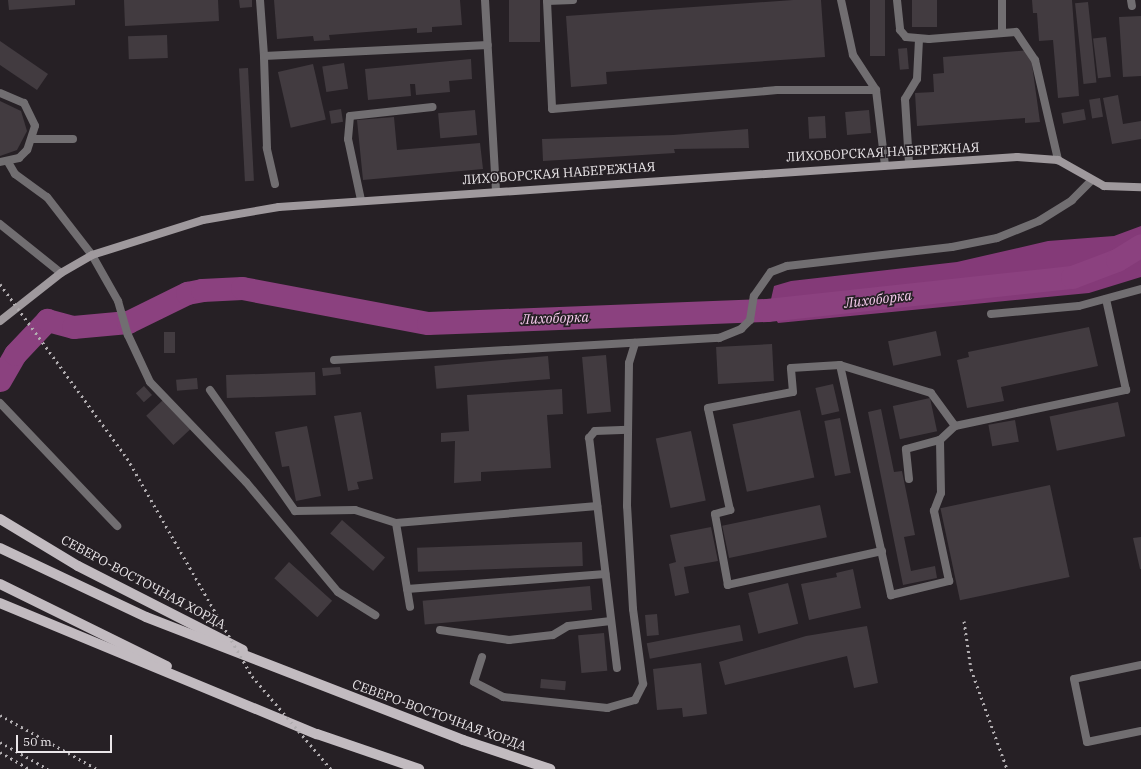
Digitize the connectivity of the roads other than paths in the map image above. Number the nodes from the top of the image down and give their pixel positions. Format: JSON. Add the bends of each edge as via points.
{"nodes":[{"id":1,"x":260,"y":0,"type":"edge"},
{"id":2,"x":485,"y":0,"type":"edge"},
{"id":3,"x":573,"y":0,"type":"edge"},
{"id":4,"x":841,"y":0,"type":"edge"},
{"id":5,"x":897,"y":0,"type":"edge"},
{"id":6,"x":1002,"y":0,"type":"edge"},
{"id":7,"x":1002,"y":31,"type":"junction"},
{"id":8,"x":919,"y":39,"type":"junction"},
{"id":9,"x":488,"y":45,"type":"junction"},
{"id":10,"x":264,"y":56,"type":"junction"},
{"id":11,"x":876,"y":90,"type":"junction"},
{"id":12,"x":0,"y":93,"type":"edge"},
{"id":13,"x":433,"y":107,"type":"dead end"},
{"id":14,"x":33,"y":139,"type":"junction"},
{"id":15,"x":73,"y":139,"type":"dead end"},
{"id":16,"x":1058,"y":160,"type":"junction"},
{"id":17,"x":4,"y":162,"type":"edge"},
{"id":18,"x":909,"y":164,"type":"junction"},
{"id":19,"x":885,"y":165,"type":"junction"},
{"id":20,"x":1092,"y":180,"type":"junction"},
{"id":21,"x":275,"y":184,"type":"dead end"},
{"id":22,"x":1141,"y":187,"type":"edge"},
{"id":23,"x":496,"y":191,"type":"junction"},
{"id":24,"x":361,"y":200,"type":"junction"},
{"id":25,"x":0,"y":224,"type":"edge"},
{"id":26,"x":92,"y":255,"type":"junction"},
{"id":27,"x":61,"y":273,"type":"junction"},
{"id":28,"x":1141,"y":289,"type":"edge"},
{"id":29,"x":1106,"y":299,"type":"junction"},
{"id":30,"x":991,"y":314,"type":"dead end"},
{"id":31,"x":0,"y":321,"type":"edge"},
{"id":32,"x":635,"y":343,"type":"junction"},
{"id":33,"x":334,"y":360,"type":"dead end"},
{"id":34,"x":840,"y":365,"type":"junction"},
{"id":35,"x":210,"y":390,"type":"dead end"},
{"id":36,"x":2,"y":404,"type":"edge"},
{"id":37,"x":955,"y":426,"type":"junction"},
{"id":38,"x":628,"y":430,"type":"junction"},
{"id":39,"x":940,"y":440,"type":"junction"},
{"id":40,"x":909,"y":479,"type":"dead end"},
{"id":41,"x":597,"y":506,"type":"junction"},
{"id":42,"x":0,"y":519,"type":"edge"},
{"id":43,"x":396,"y":523,"type":"junction"},
{"id":44,"x":117,"y":526,"type":"dead end"},
{"id":45,"x":0,"y":548,"type":"edge"},
{"id":46,"x":882,"y":551,"type":"junction"},
{"id":47,"x":605,"y":574,"type":"junction"},
{"id":48,"x":0,"y":584,"type":"edge"},
{"id":49,"x":407,"y":589,"type":"junction"},
{"id":50,"x":0,"y":603,"type":"edge"},
{"id":51,"x":410,"y":606,"type":"dead end"},
{"id":52,"x":375,"y":615,"type":"dead end"},
{"id":53,"x":611,"y":621,"type":"junction"},
{"id":54,"x":440,"y":630,"type":"dead end"},
{"id":55,"x":482,"y":657,"type":"dead end"},
{"id":56,"x":1141,"y":665,"type":"edge"},
{"id":57,"x":616,"y":668,"type":"dead end"},
{"id":58,"x":275,"y":669,"type":"junction"},
{"id":59,"x":244,"y":703,"type":"junction"},
{"id":60,"x":1141,"y":731,"type":"edge"},
{"id":61,"x":419,"y":769,"type":"edge"},
{"id":62,"x":550,"y":769,"type":"edge"}],
"edges":[{"from":1,"to":10,"type":"lane"},
{"from":2,"to":9,"type":"lane"},
{"from":3,"to":11,"type":"lane","via":[[547,1],[552,109],[777,90]]},
{"from":4,"to":11,"type":"lane","via":[[853,55]]},
{"from":5,"to":8,"type":"lane","via":[[900,30],[906,37]]},
{"from":6,"to":7,"type":"lane"},
{"from":7,"to":8,"type":"lane"},
{"from":7,"to":16,"type":"lane","via":[[1016,32],[1035,60]]},
{"from":8,"to":18,"type":"lane","via":[[917,79],[904,99]]},
{"from":9,"to":10,"type":"lane"},
{"from":9,"to":23,"type":"lane"},
{"from":10,"to":21,"type":"lane","via":[[267,148]]},
{"from":11,"to":19,"type":"lane"},
{"from":12,"to":14,"type":"lane","via":[[24,103],[35,126]]},
{"from":13,"to":24,"type":"lane","via":[[350,116],[348,139]]},
{"from":14,"to":15,"type":"lane"},
{"from":14,"to":17,"type":"lane","via":[[23,154]]},
{"from":16,"to":18,"type":"street","name":"ЛИХОБОРСКАЯ НАБЕРЕЖНАЯ","via":[[1017,157]]},
{"from":16,"to":20,"type":"street","name":"ЛИХОБОРСКАЯ НАБЕРЕЖНАЯ"},
{"from":17,"to":26,"type":"lane","via":[[15,174],[47,197]]},
{"from":18,"to":19,"type":"street","name":"ЛИХОБОРСКАЯ НАБЕРЕЖНАЯ"},
{"from":19,"to":23,"type":"street","name":"ЛИХОБОРСКАЯ НАБЕРЕЖНАЯ"},
{"from":20,"to":22,"type":"street","name":"ЛИХОБОРСКАЯ НАБЕРЕЖНАЯ","via":[[1118,189]]},
{"from":20,"to":32,"type":"lane","via":[[1072,200],[1039,221],[997,238],[952,247],[787,266],[771,272],[754,296],[750,320],[741,329],[719,338]]},
{"from":23,"to":24,"type":"street","name":"ЛИХОБОРСКАЯ НАБЕРЕЖНАЯ"},
{"from":24,"to":26,"type":"street","name":"ЛИХОБОРСКАЯ НАБЕРЕЖНАЯ","via":[[203,220]]},
{"from":25,"to":27,"type":"lane"},
{"from":26,"to":27,"type":"street","name":"ЛИХОБОРСКАЯ НАБЕРЕЖНАЯ"},
{"from":26,"to":52,"type":"lane","via":[[118,301],[128,335],[150,382],[246,482],[338,592]]},
{"from":27,"to":31,"type":"street","name":"ЛИХОБОРСКАЯ НАБЕРЕЖНАЯ"},
{"from":28,"to":29,"type":"lane"},
{"from":29,"to":30,"type":"lane","via":[[1079,306]]},
{"from":29,"to":37,"type":"lane","via":[[1126,390]]},
{"from":32,"to":33,"type":"lane"},
{"from":32,"to":38,"type":"lane","via":[[629,363]]},
{"from":34,"to":37,"type":"lane","via":[[931,393]]},
{"from":34,"to":46,"type":"lane"},
{"from":34,"to":46,"type":"lane","via":[[791,368],[793,392],[708,408],[730,510],[715,514],[728,585]]},
{"from":35,"to":43,"type":"lane","via":[[295,511],[355,510]]},
{"from":36,"to":44,"type":"lane"},
{"from":37,"to":39,"type":"lane"},
{"from":38,"to":41,"type":"lane","via":[[595,432],[589,438]]},
{"from":38,"to":55,"type":"lane","via":[[627,506],[632,609],[643,684],[635,700],[607,708],[503,697],[474,682]]},
{"from":39,"to":40,"type":"lane","via":[[906,449]]},
{"from":39,"to":46,"type":"lane","via":[[941,493],[934,511],[949,581],[891,595]]},
{"from":41,"to":43,"type":"lane"},
{"from":41,"to":47,"type":"lane"},
{"from":42,"to":58,"type":"main road","name":"СЕВЕРО-ВОСТОЧНАЯ ХОРДА","via":[[78,566],[201,627]]},
{"from":43,"to":49,"type":"lane"},
{"from":45,"to":58,"type":"main road","name":"СЕВЕРО-ВОСТОЧНАЯ ХОРДА","via":[[70,583]]},
{"from":47,"to":49,"type":"lane"},
{"from":47,"to":53,"type":"lane"},
{"from":48,"to":59,"type":"main road"},
{"from":49,"to":51,"type":"lane"},
{"from":50,"to":59,"type":"main road"},
{"from":53,"to":54,"type":"lane","via":[[568,626],[553,635],[508,640]]},
{"from":53,"to":57,"type":"lane"},
{"from":56,"to":60,"type":"lane","via":[[1074,679],[1087,742]]},
{"from":58,"to":62,"type":"main road","name":"СЕВЕРО-ВОСТОЧНАЯ ХОРДА"},
{"from":59,"to":61,"type":"main road","via":[[317,734]]}]}
